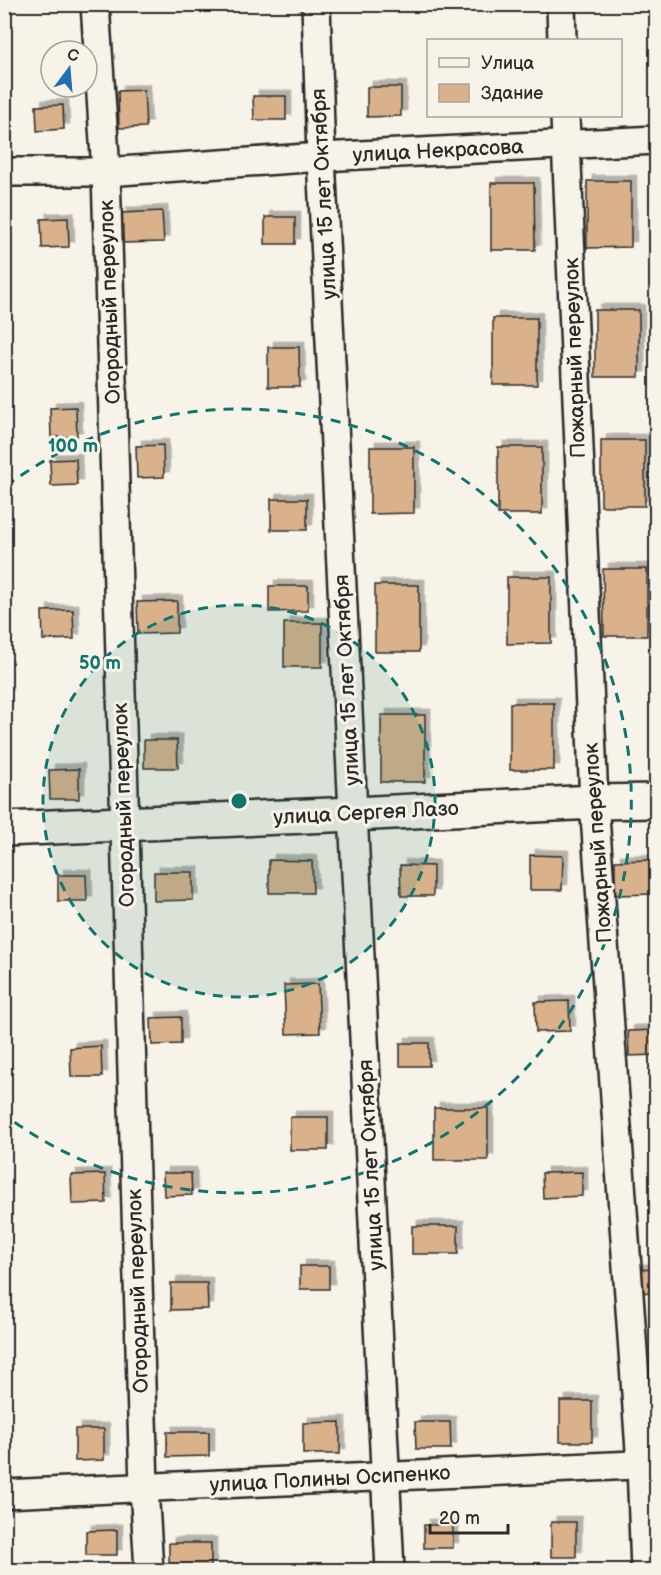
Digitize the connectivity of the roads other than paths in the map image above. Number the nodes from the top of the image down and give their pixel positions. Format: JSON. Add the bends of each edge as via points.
{"nodes":[{"id":1,"x":94,"y":4,"type":"edge"},
{"id":2,"x":316,"y":4,"type":"edge"},
{"id":3,"x":561,"y":4,"type":"edge"},
{"id":4,"x":562,"y":39,"type":"edge"},
{"id":5,"x":565,"y":117,"type":"edge"},
{"id":6,"x":657,"y":140,"type":"edge"},
{"id":7,"x":566,"y":144,"type":"junction"},
{"id":8,"x":321,"y":157,"type":"junction"},
{"id":9,"x":4,"y":172,"type":"edge"},
{"id":10,"x":106,"y":172,"type":"junction"},
{"id":11,"x":594,"y":801,"type":"junction"},
{"id":12,"x":657,"y":801,"type":"edge"},
{"id":13,"x":354,"y":814,"type":"junction"},
{"id":14,"x":125,"y":824,"type":"junction"},
{"id":15,"x":4,"y":830,"type":"edge"},
{"id":16,"x":649,"y":1464,"type":"edge"},
{"id":17,"x":386,"y":1476,"type":"junction"},
{"id":18,"x":144,"y":1487,"type":"junction"},
{"id":19,"x":4,"y":1494,"type":"edge"},
{"id":20,"x":150,"y":1570,"type":"edge"},
{"id":21,"x":390,"y":1570,"type":"edge"},
{"id":22,"x":645,"y":1570,"type":"edge"}],
"edges":[{"from":1,"to":10,"type":"street","name":"Огородный переулок"},
{"from":2,"to":8,"type":"street","name":"улица 15 лет Октября"},
{"from":3,"to":4,"type":"street"},
{"from":5,"to":7,"type":"street","name":"Пожарный переулок"},
{"from":6,"to":7,"type":"street","name":"улица Некрасова"},
{"from":7,"to":8,"type":"street","name":"улица Некрасова"},
{"from":7,"to":11,"type":"street","name":"Пожарный переулок"},
{"from":8,"to":10,"type":"street","name":"улица Некрасова"},
{"from":8,"to":13,"type":"street","name":"улица 15 лет Октября"},
{"from":9,"to":10,"type":"street","name":"улица Некрасова"},
{"from":10,"to":14,"type":"street","name":"Огородный переулок"},
{"from":11,"to":12,"type":"main road","name":"улица Сергея Лазо"},
{"from":11,"to":13,"type":"main road","name":"улица Сергея Лазо"},
{"from":11,"to":16,"type":"street","name":"Пожарный переулок"},
{"from":13,"to":14,"type":"main road","name":"улица Сергея Лазо"},
{"from":13,"to":17,"type":"street","name":"улица 15 лет Октября"},
{"from":14,"to":15,"type":"main road","name":"улица Сергея Лазо"},
{"from":14,"to":18,"type":"street","name":"Огородный переулок"},
{"from":16,"to":17,"type":"street","name":"улица Полины Осипенко"},
{"from":16,"to":22,"type":"street","name":"Пожарный переулок"},
{"from":17,"to":18,"type":"street","name":"улица Полины Осипенко"},
{"from":17,"to":21,"type":"street","name":"улица 15 лет Октября"},
{"from":18,"to":19,"type":"street","name":"улица Полины Осипенко"},
{"from":18,"to":20,"type":"street","name":"Огородный переулок"}]}
